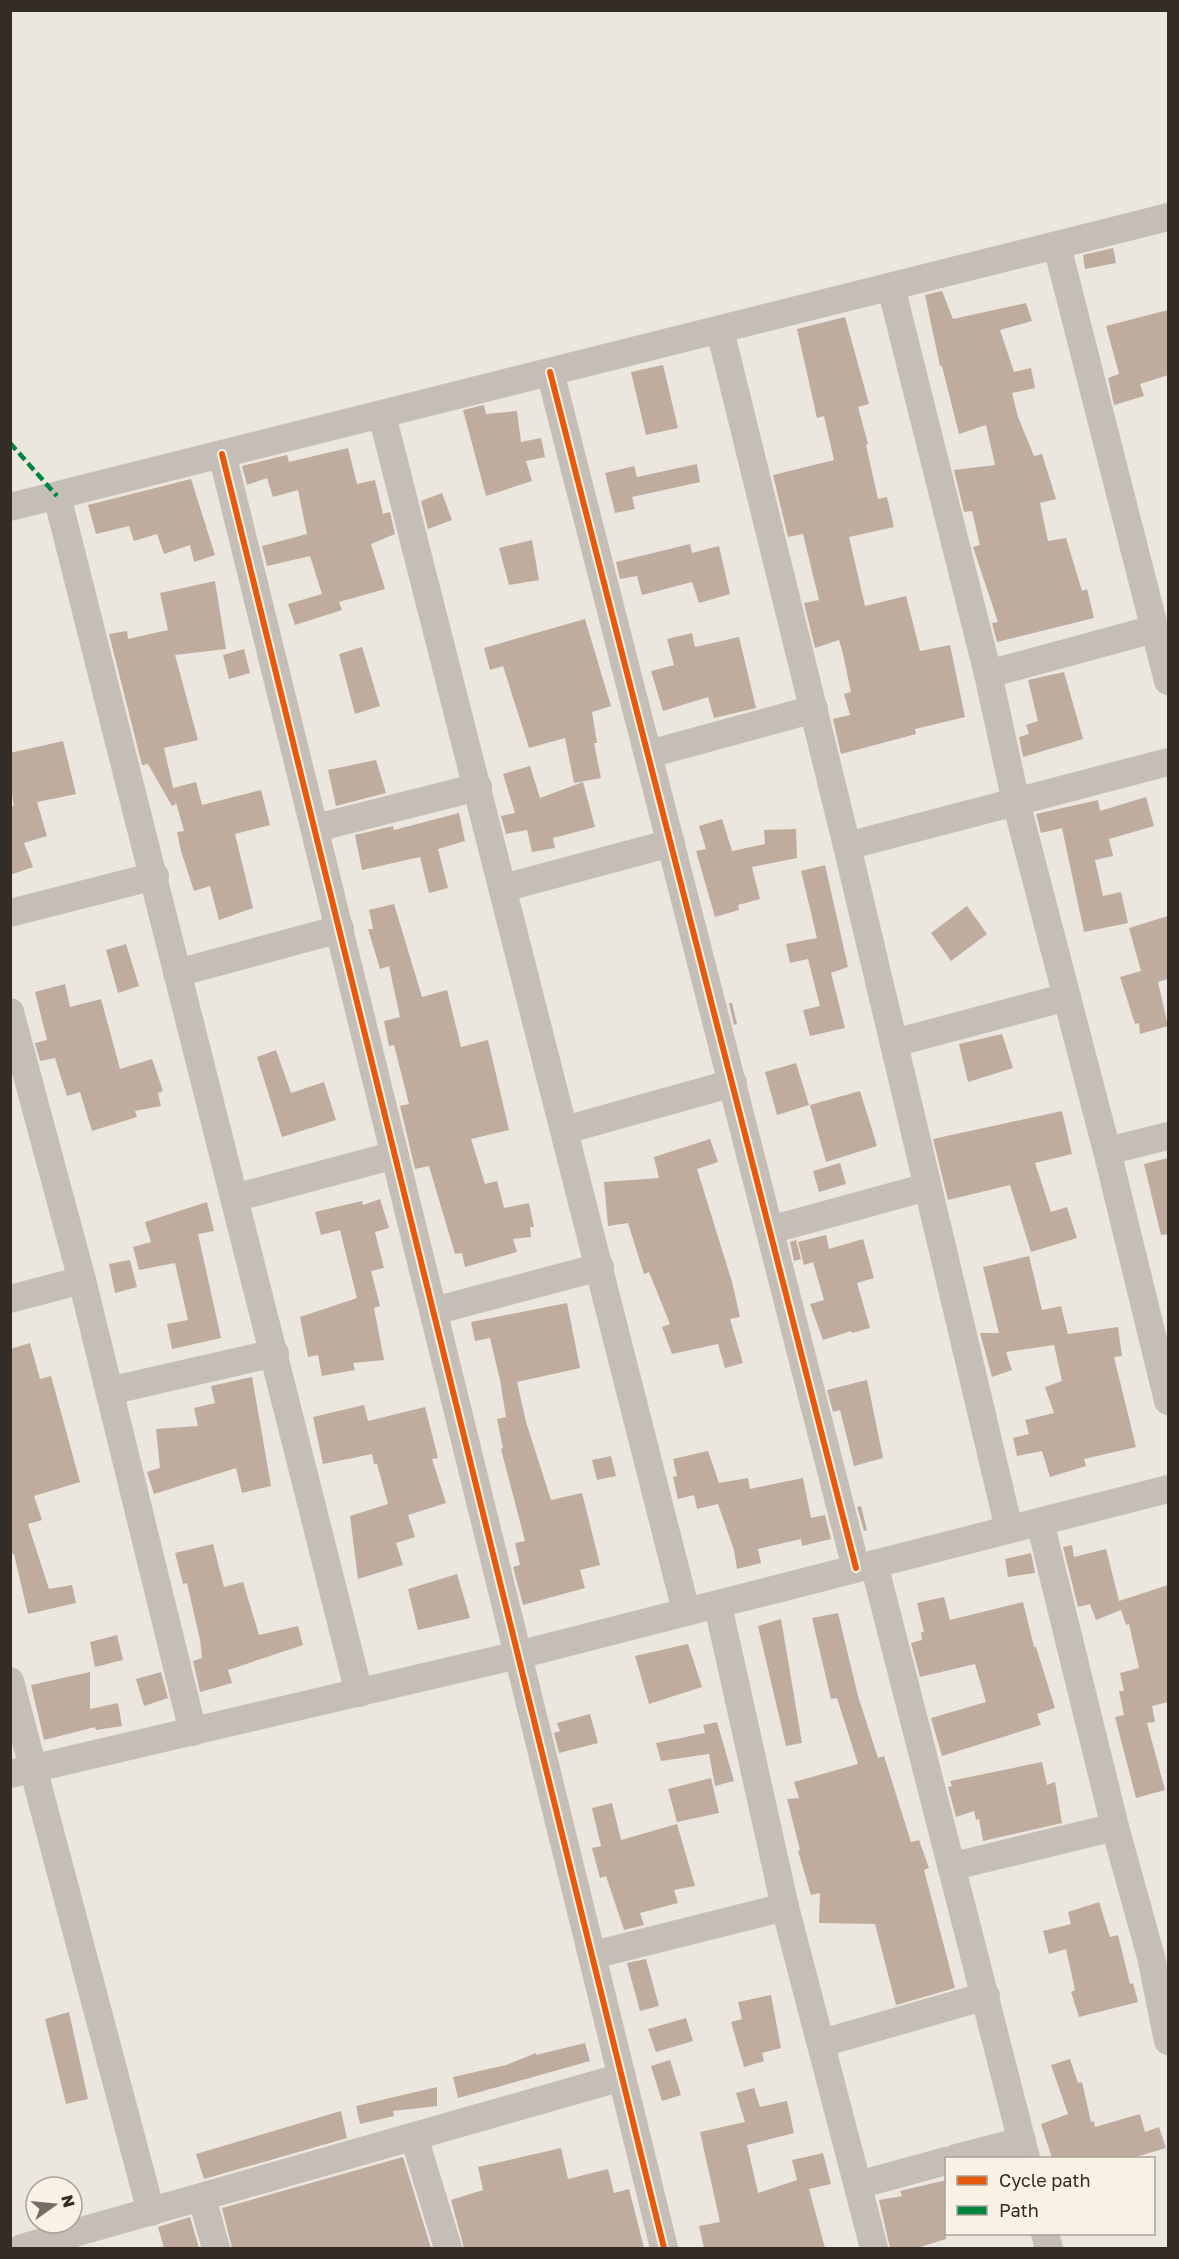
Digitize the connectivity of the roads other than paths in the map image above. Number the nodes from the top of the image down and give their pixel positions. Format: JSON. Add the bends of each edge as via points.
{"nodes":[{"id":1,"x":1168,"y":218,"type":"edge"},
{"id":2,"x":1057,"y":246,"type":"junction"},
{"id":3,"x":891,"y":287,"type":"junction"},
{"id":4,"x":720,"y":330,"type":"junction"},
{"id":5,"x":550,"y":372,"type":"junction"},
{"id":6,"x":382,"y":414,"type":"junction"},
{"id":7,"x":222,"y":454,"type":"junction"},
{"id":8,"x":57,"y":496,"type":"junction"},
{"id":9,"x":10,"y":507,"type":"edge"},
{"id":10,"x":1154,"y":629,"type":"junction"},
{"id":11,"x":988,"y":674,"type":"junction"},
{"id":12,"x":1168,"y":681,"type":"edge"},
{"id":13,"x":814,"y":709,"type":"junction"},
{"id":14,"x":649,"y":754,"type":"junction"},
{"id":15,"x":1168,"y":762,"type":"edge"},
{"id":16,"x":478,"y":787,"type":"junction"},
{"id":17,"x":1016,"y":802,"type":"junction"},
{"id":18,"x":316,"y":828,"type":"junction"},
{"id":19,"x":671,"y":843,"type":"junction"},
{"id":20,"x":847,"y":846,"type":"junction"},
{"id":21,"x":155,"y":876,"type":"junction"},
{"id":22,"x":503,"y":888,"type":"junction"},
{"id":23,"x":10,"y":913,"type":"edge"},
{"id":24,"x":340,"y":929,"type":"junction"},
{"id":25,"x":177,"y":973,"type":"junction"},
{"id":26,"x":1067,"y":998,"type":"junction"},
{"id":27,"x":10,"y":1012,"type":"edge"},
{"id":28,"x":894,"y":1043,"type":"junction"},
{"id":29,"x":733,"y":1083,"type":"junction"},
{"id":30,"x":565,"y":1130,"type":"junction"},
{"id":31,"x":1168,"y":1136,"type":"edge"},
{"id":32,"x":1107,"y":1151,"type":"junction"},
{"id":33,"x":394,"y":1155,"type":"junction"},
{"id":34,"x":927,"y":1187,"type":"junction"},
{"id":35,"x":234,"y":1198,"type":"junction"},
{"id":36,"x":770,"y":1230,"type":"junction"},
{"id":37,"x":600,"y":1267,"type":"junction"},
{"id":38,"x":82,"y":1280,"type":"junction"},
{"id":39,"x":10,"y":1299,"type":"edge"},
{"id":40,"x":434,"y":1311,"type":"junction"},
{"id":41,"x":275,"y":1353,"type":"junction"},
{"id":42,"x":109,"y":1391,"type":"junction"},
{"id":43,"x":1168,"y":1401,"type":"edge"},
{"id":44,"x":1168,"y":1489,"type":"edge"},
{"id":45,"x":1040,"y":1522,"type":"junction"},
{"id":46,"x":1009,"y":1529,"type":"junction"},
{"id":47,"x":865,"y":1566,"type":"junction"},
{"id":48,"x":718,"y":1606,"type":"junction"},
{"id":49,"x":686,"y":1611,"type":"junction"},
{"id":50,"x":518,"y":1655,"type":"junction"},
{"id":51,"x":10,"y":1681,"type":"edge"},
{"id":52,"x":359,"y":1693,"type":"junction"},
{"id":53,"x":193,"y":1732,"type":"junction"},
{"id":54,"x":22,"y":1771,"type":"edge"},
{"id":55,"x":1115,"y":1827,"type":"junction"},
{"id":56,"x":954,"y":1866,"type":"junction"},
{"id":57,"x":785,"y":1907,"type":"junction"},
{"id":58,"x":593,"y":1954,"type":"junction"},
{"id":59,"x":1160,"y":1955,"type":"edge"},
{"id":60,"x":986,"y":1996,"type":"junction"},
{"id":61,"x":1168,"y":2041,"type":"edge"},
{"id":62,"x":822,"y":2043,"type":"junction"},
{"id":63,"x":622,"y":2077,"type":"junction"},
{"id":64,"x":414,"y":2137,"type":"junction"},
{"id":65,"x":1024,"y":2150,"type":"edge"},
{"id":66,"x":964,"y":2157,"type":"edge"},
{"id":67,"x":945,"y":2161,"type":"edge"},
{"id":68,"x":858,"y":2185,"type":"junction"},
{"id":69,"x":202,"y":2198,"type":"junction"},
{"id":70,"x":151,"y":2212,"type":"junction"},
{"id":71,"x":74,"y":2242,"type":"edge"},
{"id":72,"x":22,"y":2248,"type":"edge"},
{"id":73,"x":216,"y":2248,"type":"edge"},
{"id":74,"x":448,"y":2248,"type":"edge"},
{"id":75,"x":664,"y":2248,"type":"edge"},
{"id":76,"x":874,"y":2248,"type":"edge"}],
"edges":[{"from":1,"to":2,"type":"street"},
{"from":2,"to":3,"type":"street"},
{"from":2,"to":10,"type":"street"},
{"from":3,"to":4,"type":"street"},
{"from":3,"to":11,"type":"street"},
{"from":4,"to":5,"type":"street"},
{"from":4,"to":13,"type":"street"},
{"from":5,"to":6,"type":"street"},
{"from":5,"to":14,"type":"street"},
{"from":6,"to":7,"type":"street"},
{"from":6,"to":16,"type":"street"},
{"from":7,"to":8,"type":"street"},
{"from":7,"to":18,"type":"street"},
{"from":8,"to":9,"type":"street"},
{"from":8,"to":21,"type":"street"},
{"from":10,"to":11,"type":"street"},
{"from":10,"to":12,"type":"street"},
{"from":11,"to":17,"type":"street"},
{"from":13,"to":14,"type":"street"},
{"from":13,"to":20,"type":"street"},
{"from":14,"to":19,"type":"street"},
{"from":15,"to":17,"type":"street"},
{"from":16,"to":18,"type":"street"},
{"from":16,"to":22,"type":"street"},
{"from":17,"to":20,"type":"street"},
{"from":17,"to":26,"type":"street"},
{"from":18,"to":24,"type":"street"},
{"from":19,"to":22,"type":"street"},
{"from":19,"to":29,"type":"street"},
{"from":20,"to":28,"type":"street"},
{"from":21,"to":23,"type":"street"},
{"from":21,"to":25,"type":"street"},
{"from":22,"to":30,"type":"street"},
{"from":24,"to":25,"type":"street"},
{"from":24,"to":33,"type":"street"},
{"from":25,"to":35,"type":"street"},
{"from":26,"to":28,"type":"street"},
{"from":26,"to":32,"type":"street"},
{"from":27,"to":38,"type":"street"},
{"from":28,"to":34,"type":"street"},
{"from":29,"to":30,"type":"street"},
{"from":29,"to":36,"type":"street"},
{"from":30,"to":37,"type":"street"},
{"from":31,"to":32,"type":"street"},
{"from":32,"to":43,"type":"street"},
{"from":33,"to":35,"type":"street"},
{"from":33,"to":40,"type":"street"},
{"from":34,"to":36,"type":"street"},
{"from":34,"to":46,"type":"street"},
{"from":35,"to":41,"type":"street"},
{"from":36,"to":47,"type":"street"},
{"from":37,"to":40,"type":"street"},
{"from":37,"to":49,"type":"street"},
{"from":38,"to":39,"type":"street"},
{"from":38,"to":42,"type":"street"},
{"from":40,"to":50,"type":"street"},
{"from":41,"to":42,"type":"street"},
{"from":41,"to":52,"type":"street"},
{"from":42,"to":53,"type":"street"},
{"from":44,"to":45,"type":"street"},
{"from":45,"to":46,"type":"street"},
{"from":45,"to":55,"type":"street"},
{"from":46,"to":47,"type":"street"},
{"from":47,"to":48,"type":"street"},
{"from":47,"to":56,"type":"street"},
{"from":48,"to":49,"type":"street"},
{"from":48,"to":57,"type":"street"},
{"from":49,"to":50,"type":"street"},
{"from":50,"to":52,"type":"street"},
{"from":50,"to":58,"type":"street"},
{"from":51,"to":54,"type":"street"},
{"from":52,"to":53,"type":"street"},
{"from":53,"to":54,"type":"street"},
{"from":54,"to":70,"type":"street"},
{"from":55,"to":56,"type":"street"},
{"from":55,"to":59,"type":"street"},
{"from":56,"to":60,"type":"street"},
{"from":57,"to":58,"type":"street"},
{"from":57,"to":62,"type":"street"},
{"from":58,"to":63,"type":"street"},
{"from":59,"to":61,"type":"street"},
{"from":60,"to":62,"type":"street"},
{"from":60,"to":65,"type":"street"},
{"from":62,"to":68,"type":"street"},
{"from":63,"to":64,"type":"street"},
{"from":63,"to":75,"type":"street"},
{"from":64,"to":69,"type":"street"},
{"from":64,"to":74,"type":"street"},
{"from":65,"to":66,"type":"street"},
{"from":67,"to":68,"type":"street"},
{"from":68,"to":76,"type":"street"},
{"from":69,"to":70,"type":"street"},
{"from":69,"to":73,"type":"street"},
{"from":70,"to":71,"type":"street"},
{"from":71,"to":72,"type":"street"}]}
